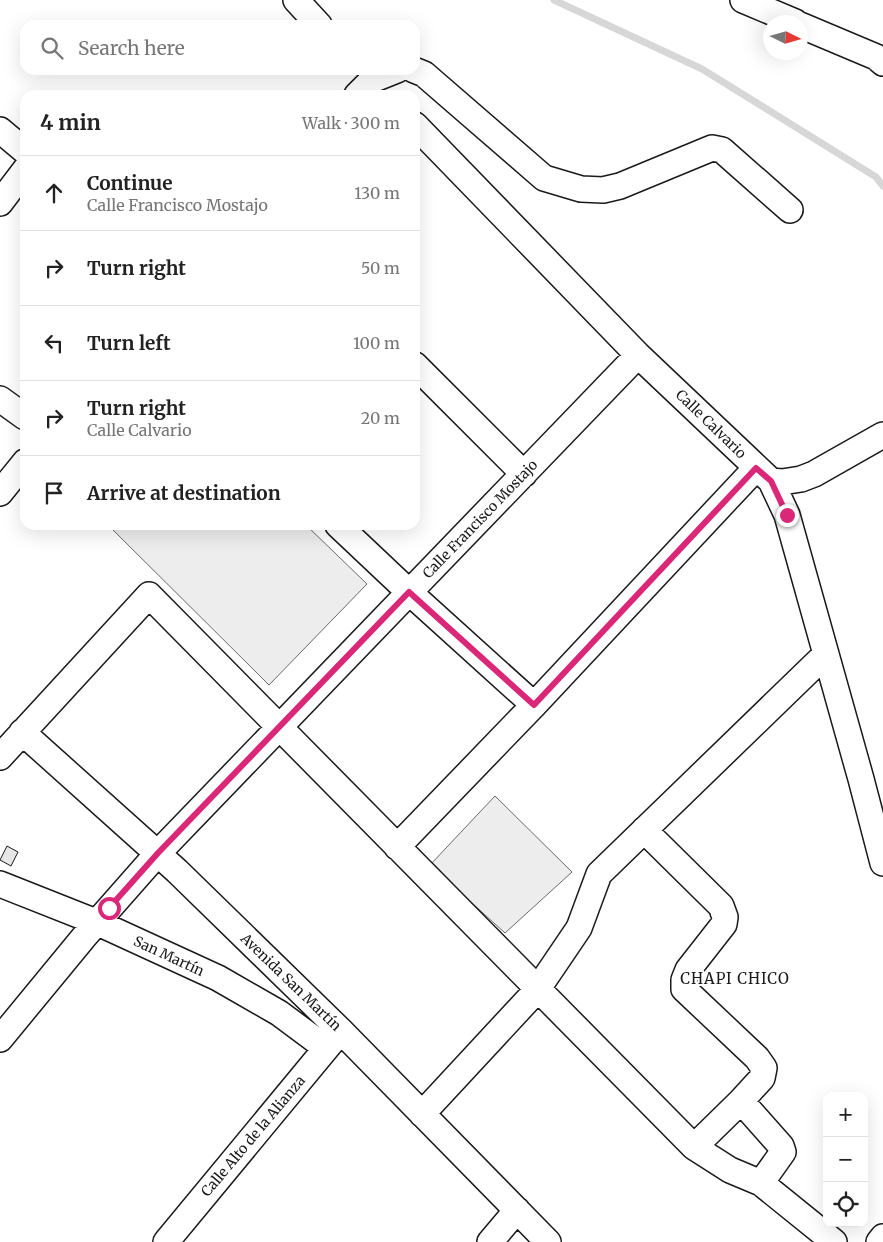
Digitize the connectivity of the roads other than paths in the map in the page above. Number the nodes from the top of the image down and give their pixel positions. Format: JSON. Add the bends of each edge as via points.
{"nodes":[{"id":1,"x":296,"y":0,"type":"edge"},
{"id":2,"x":743,"y":0,"type":"edge"},
{"id":3,"x":778,"y":15,"type":"edge"},
{"id":4,"x":315,"y":20,"type":"edge"},
{"id":5,"x":808,"y":28,"type":"edge"},
{"id":6,"x":883,"y":63,"type":"edge"},
{"id":7,"x":420,"y":72,"type":"edge"},
{"id":8,"x":388,"y":75,"type":"edge"},
{"id":9,"x":369,"y":85,"type":"edge"},
{"id":10,"x":420,"y":129,"type":"edge"},
{"id":11,"x":0,"y":130,"type":"edge"},
{"id":12,"x":20,"y":147,"type":"edge"},
{"id":13,"x":20,"y":177,"type":"edge"},
{"id":14,"x":0,"y":203,"type":"edge"},
{"id":15,"x":790,"y":210,"type":"dead end"},
{"id":16,"x":638,"y":354,"type":"junction"},
{"id":17,"x":420,"y":370,"type":"edge"},
{"id":18,"x":0,"y":399,"type":"edge"},
{"id":19,"x":20,"y":413,"type":"edge"},
{"id":20,"x":883,"y":435,"type":"edge"},
{"id":21,"x":20,"y":468,"type":"edge"},
{"id":22,"x":524,"y":474,"type":"junction"},
{"id":23,"x":764,"y":474,"type":"junction"},
{"id":24,"x":0,"y":493,"type":"edge"},
{"id":25,"x":343,"y":530,"type":"edge"},
{"id":26,"x":409,"y":592,"type":"junction"},
{"id":27,"x":826,"y":654,"type":"junction"},
{"id":28,"x":534,"y":705,"type":"junction"},
{"id":29,"x":279,"y":727,"type":"junction"},
{"id":30,"x":22,"y":732,"type":"junction"},
{"id":31,"x":0,"y":757,"type":"edge"},
{"id":32,"x":644,"y":830,"type":"junction"},
{"id":33,"x":397,"y":847,"type":"junction"},
{"id":34,"x":158,"y":853,"type":"junction"},
{"id":35,"x":883,"y":863,"type":"edge"},
{"id":36,"x":0,"y":884,"type":"edge"},
{"id":37,"x":96,"y":922,"type":"junction"},
{"id":38,"x":537,"y":990,"type":"junction"},
{"id":39,"x":0,"y":1039,"type":"edge"},
{"id":40,"x":334,"y":1039,"type":"junction"},
{"id":41,"x":741,"y":1101,"type":"junction"},
{"id":42,"x":422,"y":1114,"type":"junction"},
{"id":43,"x":694,"y":1148,"type":"junction"},
{"id":44,"x":761,"y":1183,"type":"junction"},
{"id":45,"x":517,"y":1210,"type":"junction"},
{"id":46,"x":883,"y":1237,"type":"edge"},
{"id":47,"x":166,"y":1242,"type":"edge"},
{"id":48,"x":490,"y":1242,"type":"edge"},
{"id":49,"x":548,"y":1242,"type":"edge"},
{"id":50,"x":834,"y":1242,"type":"edge"},
{"id":51,"x":878,"y":1242,"type":"edge"}],
"edges":[{"from":1,"to":4,"type":"street"},
{"from":2,"to":3,"type":"street"},
{"from":5,"to":6,"type":"street","via":[[876,57]]},
{"from":7,"to":15,"type":"street","via":[[544,178],[581,189],[603,190],[712,148],[722,150]]},
{"from":8,"to":9,"type":"street"},
{"from":10,"to":16,"type":"street","name":"Calle Calvario"},
{"from":11,"to":12,"type":"street"},
{"from":13,"to":14,"type":"street"},
{"from":16,"to":22,"type":"street","name":"Calle Francisco Mostajo"},
{"from":16,"to":23,"type":"street","name":"Calle Calvario"},
{"from":17,"to":22,"type":"street"},
{"from":18,"to":19,"type":"street"},
{"from":20,"to":23,"type":"street","via":[[801,479],[782,482]]},
{"from":21,"to":24,"type":"street"},
{"from":22,"to":26,"type":"street","name":"Calle Francisco Mostajo"},
{"from":23,"to":27,"type":"street","name":"Calle Calvario","via":[[787,515]]},
{"from":23,"to":28,"type":"street"},
{"from":25,"to":26,"type":"street"},
{"from":26,"to":28,"type":"street"},
{"from":26,"to":29,"type":"street","name":"Calle Francisco Mostajo"},
{"from":27,"to":32,"type":"street"},
{"from":27,"to":35,"type":"street","name":"Calle Calvario"},
{"from":28,"to":33,"type":"street"},
{"from":29,"to":30,"type":"street","via":[[149,595]]},
{"from":29,"to":33,"type":"street"},
{"from":29,"to":34,"type":"street","name":"Calle Francisco Mostajo"},
{"from":30,"to":31,"type":"street"},
{"from":30,"to":34,"type":"street","name":"Avenida San Martín"},
{"from":32,"to":38,"type":"street","via":[[598,874],[579,928]]},
{"from":32,"to":41,"type":"street","via":[[721,906],[725,917],[724,924],[688,970],[684,989],[764,1068],[762,1078]]},
{"from":33,"to":38,"type":"street"},
{"from":34,"to":37,"type":"street","name":"Calle Francisco Mostajo"},
{"from":34,"to":40,"type":"street","name":"Avenida San Martín"},
{"from":36,"to":37,"type":"street","name":"San Martín"},
{"from":37,"to":39,"type":"street","name":"Calle Francisco Mostajo"},
{"from":37,"to":40,"type":"street","name":"San Martín","via":[[218,978]]},
{"from":38,"to":42,"type":"street"},
{"from":38,"to":43,"type":"street"},
{"from":40,"to":42,"type":"street","name":"Avenida San Martín"},
{"from":40,"to":47,"type":"street","name":"Calle Alto de la Alianza"},
{"from":41,"to":43,"type":"street"},
{"from":41,"to":44,"type":"street","via":[[783,1152]]},
{"from":42,"to":45,"type":"street","name":"Avenida San Martín"},
{"from":43,"to":44,"type":"street","via":[[730,1170]]},
{"from":44,"to":50,"type":"street"},
{"from":45,"to":48,"type":"street"},
{"from":45,"to":49,"type":"street","name":"Avenida San Martín"},
{"from":46,"to":51,"type":"street"}]}
